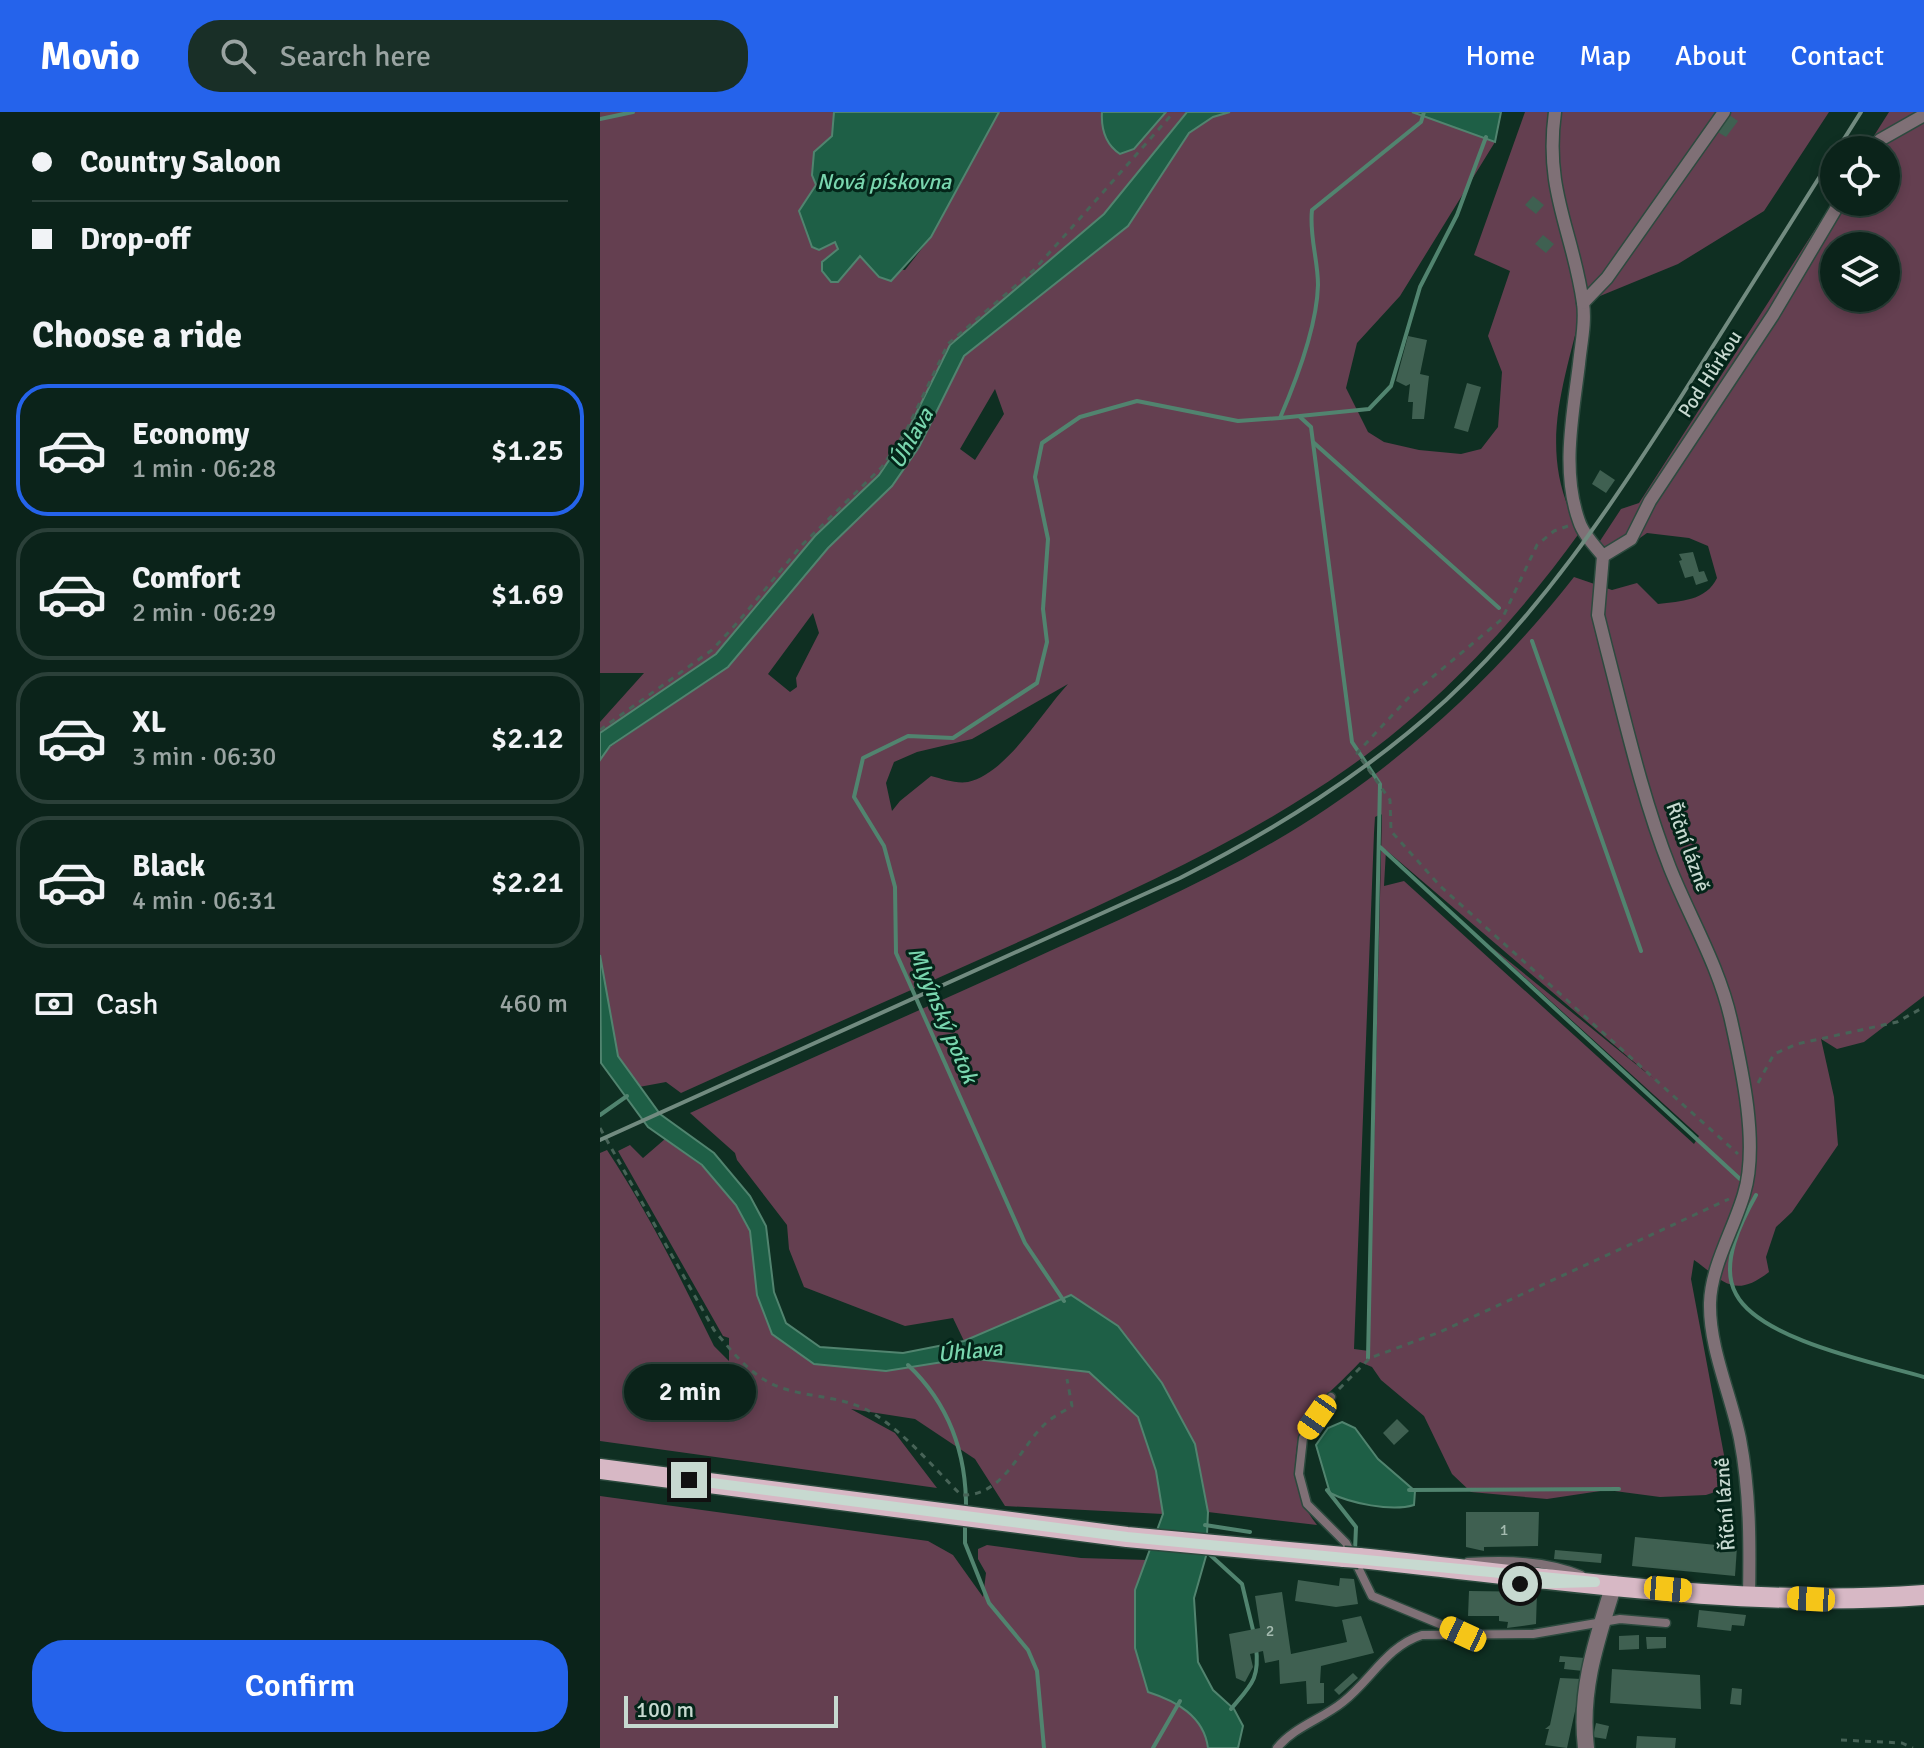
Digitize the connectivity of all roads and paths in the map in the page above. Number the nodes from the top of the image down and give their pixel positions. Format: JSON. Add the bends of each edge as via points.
{"nodes":[{"id":1,"x":1174,"y":112,"type":"edge"},
{"id":2,"x":1555,"y":112,"type":"edge"},
{"id":3,"x":1724,"y":112,"type":"edge"},
{"id":4,"x":1924,"y":115,"type":"edge"},
{"id":5,"x":1887,"y":136,"type":"edge"},
{"id":6,"x":1832,"y":216,"type":"edge"},
{"id":7,"x":1583,"y":303,"type":"junction"},
{"id":8,"x":1579,"y":523,"type":"junction"},
{"id":9,"x":1603,"y":556,"type":"junction"},
{"id":10,"x":600,"y":730,"type":"edge"},
{"id":11,"x":1924,"y":1007,"type":"edge"},
{"id":12,"x":1758,"y":1085,"type":"dead end"},
{"id":13,"x":600,"y":1128,"type":"edge"},
{"id":14,"x":1750,"y":1164,"type":"junction"},
{"id":15,"x":1745,"y":1191,"type":"junction"},
{"id":16,"x":1067,"y":1379,"type":"dead end"},
{"id":17,"x":1331,"y":1397,"type":"joint"},
{"id":18,"x":600,"y":1469,"type":"edge"},
{"id":19,"x":1604,"y":1583,"type":"junction"},
{"id":20,"x":1924,"y":1595,"type":"edge"},
{"id":21,"x":1749,"y":1596,"type":"junction"},
{"id":22,"x":1666,"y":1623,"type":"dead end"},
{"id":23,"x":1602,"y":1625,"type":"junction"},
{"id":24,"x":1463,"y":1634,"type":"junction"},
{"id":25,"x":1841,"y":1740,"type":"dead end"},
{"id":26,"x":1277,"y":1748,"type":"edge"},
{"id":27,"x":1586,"y":1748,"type":"edge"},
{"id":28,"x":1913,"y":1748,"type":"edge"}],
"edges":[{"from":1,"to":10,"type":"path","via":[[1035,269],[948,344],[907,429],[882,467],[801,546],[721,641]]},
{"from":2,"to":7,"type":"street","via":[[1550,143],[1556,200]]},
{"from":3,"to":7,"type":"street","via":[[1607,278]]},
{"from":4,"to":5,"type":"street"},
{"from":6,"to":9,"type":"street","name":"Pod Hůrkou","via":[[1631,539]]},
{"from":7,"to":8,"type":"street","via":[[1585,326],[1569,443]]},
{"from":8,"to":9,"type":"street"},
{"from":8,"to":14,"type":"path","via":[[1554,531],[1537,545],[1502,619],[1411,695],[1357,753],[1390,800],[1391,831],[1440,886]]},
{"from":9,"to":14,"type":"street","name":"Říční lázně","via":[[1598,615],[1670,866],[1731,1018]]},
{"from":11,"to":12,"type":"path","via":[[1897,1022],[1774,1054]]},
{"from":13,"to":16,"type":"path","via":[[714,1330],[735,1355],[783,1389],[873,1413],[961,1495],[973,1496],[1008,1473],[1045,1423],[1072,1406]]},
{"from":14,"to":15,"type":"street","name":"Říční lázně"},
{"from":15,"to":17,"type":"path","via":[[1440,1332],[1370,1358]]},
{"from":15,"to":21,"type":"street","name":"Říční lázně","via":[[1710,1303],[1750,1513]]},
{"from":17,"to":24,"type":"lane","via":[[1303,1438],[1299,1474],[1307,1504],[1346,1543],[1372,1596]]},
{"from":18,"to":19,"type":"main road","via":[[1127,1537]]},
{"from":19,"to":21,"type":"main road"},
{"from":19,"to":23,"type":"street"},
{"from":20,"to":21,"type":"main road","via":[[1842,1601]]},
{"from":22,"to":23,"type":"lane","via":[[1620,1619]]},
{"from":23,"to":24,"type":"lane","via":[[1533,1634]]},
{"from":23,"to":27,"type":"street","via":[[1582,1715]]},
{"from":24,"to":26,"type":"lane","via":[[1408,1639],[1343,1702]]},
{"from":25,"to":28,"type":"path"}]}
